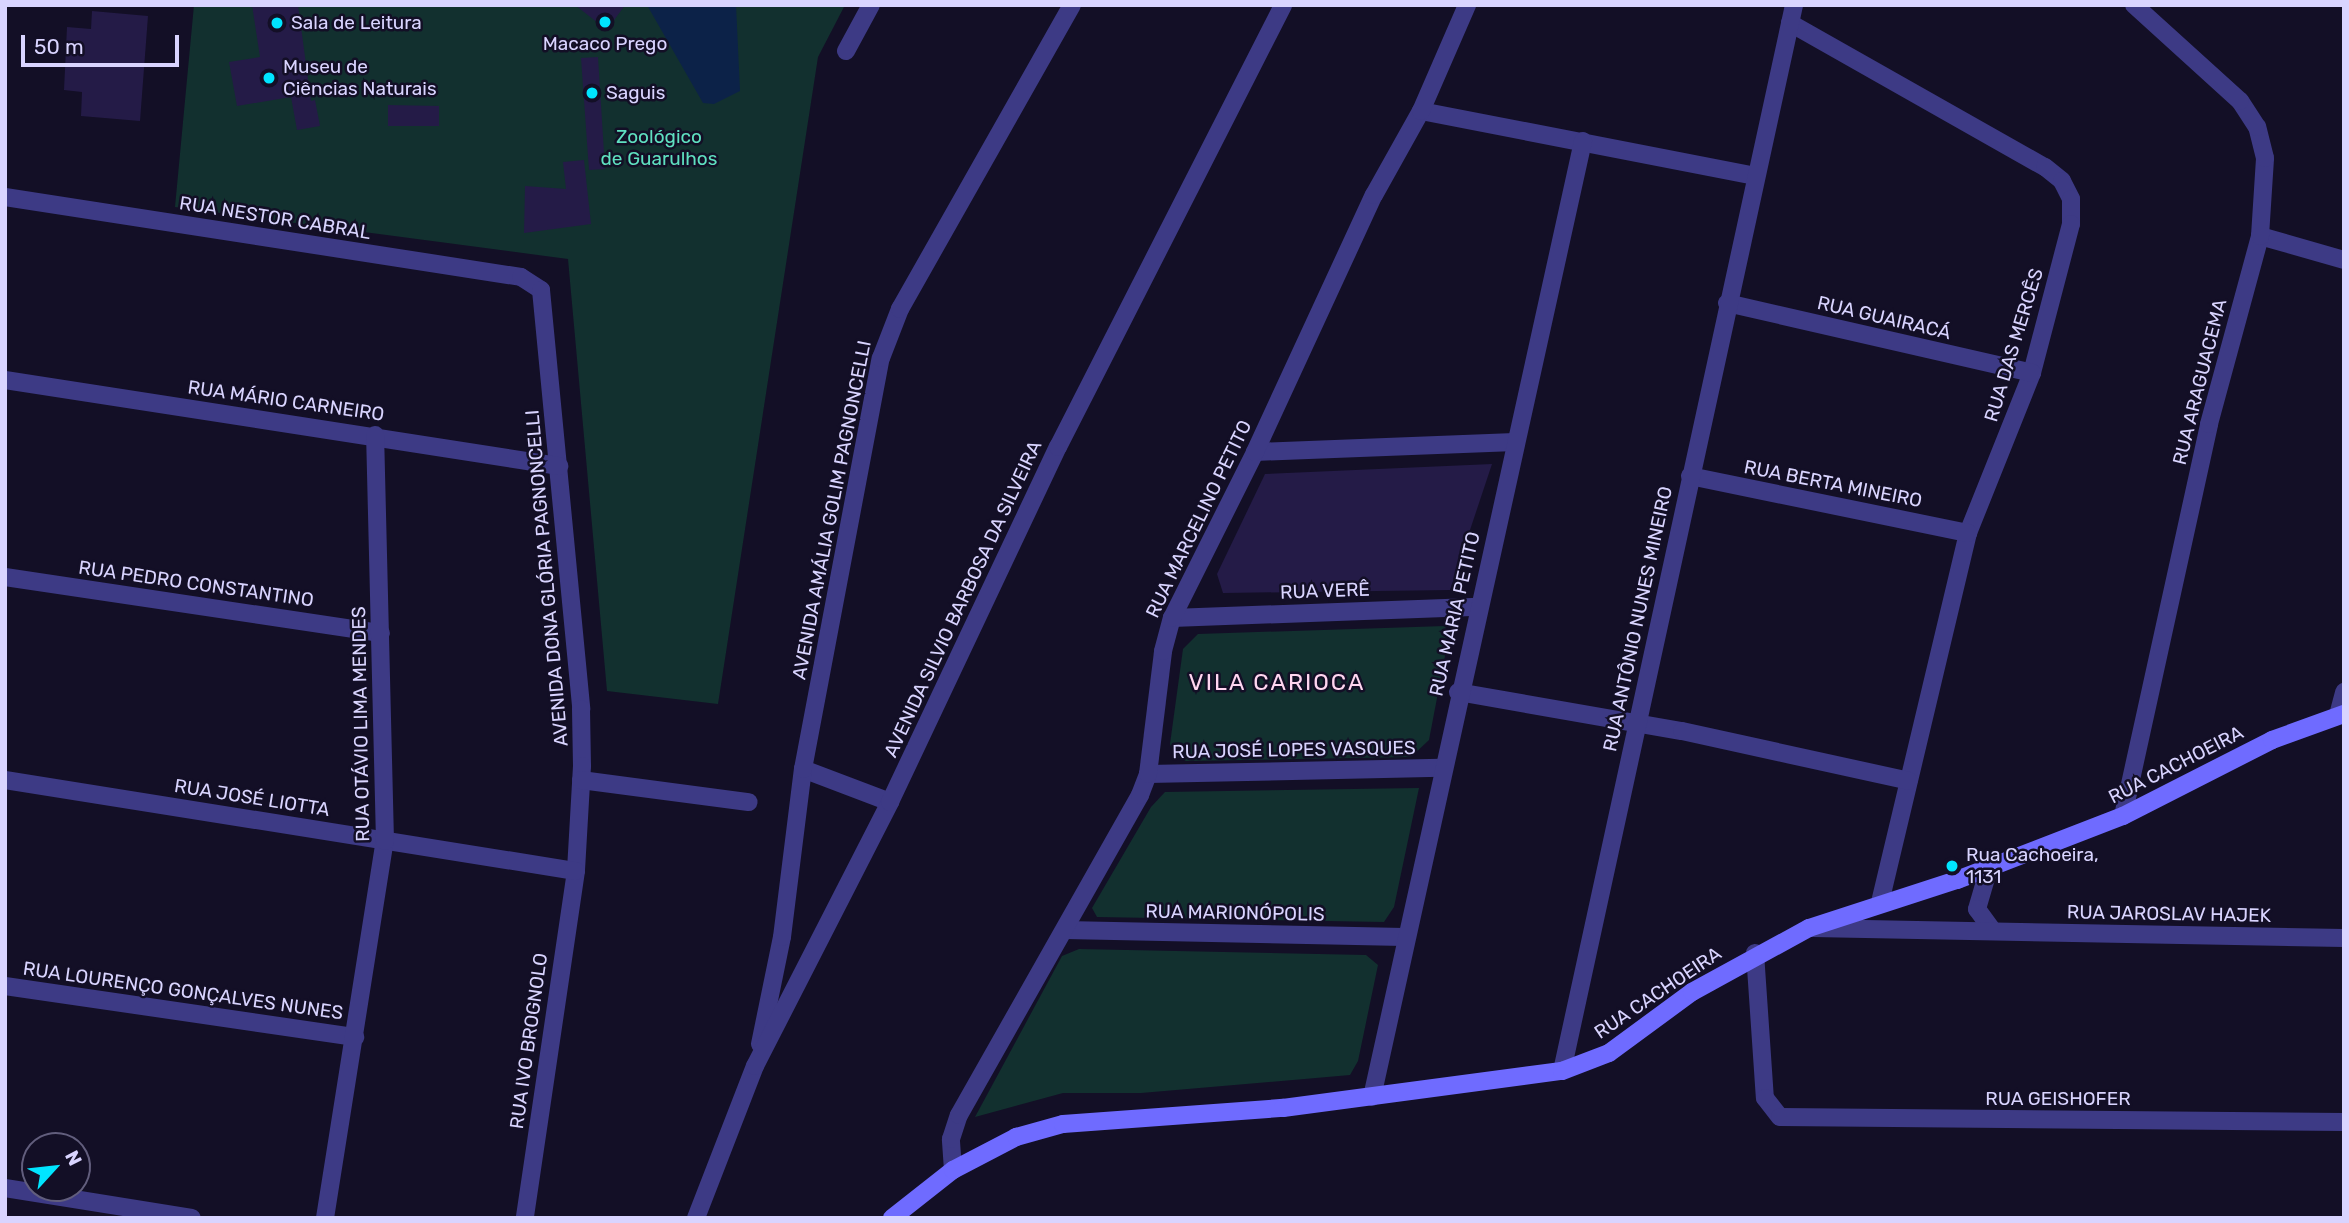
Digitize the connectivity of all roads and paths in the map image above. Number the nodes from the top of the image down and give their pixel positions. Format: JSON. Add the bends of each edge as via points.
{"nodes":[{"id":1,"x":871,"y":5,"type":"edge"},
{"id":2,"x":1072,"y":5,"type":"edge"},
{"id":3,"x":1283,"y":5,"type":"edge"},
{"id":4,"x":1466,"y":5,"type":"edge"},
{"id":5,"x":2134,"y":5,"type":"edge"},
{"id":6,"x":1792,"y":14,"type":"edge"},
{"id":7,"x":846,"y":51,"type":"dead end"},
{"id":8,"x":1422,"y":111,"type":"junction"},
{"id":9,"x":1583,"y":141,"type":"junction"},
{"id":10,"x":1755,"y":176,"type":"junction"},
{"id":11,"x":5,"y":197,"type":"edge"},
{"id":12,"x":2260,"y":236,"type":"junction"},
{"id":13,"x":2344,"y":260,"type":"edge"},
{"id":14,"x":537,"y":284,"type":"joint"},
{"id":15,"x":1727,"y":303,"type":"junction"},
{"id":16,"x":2032,"y":373,"type":"junction"},
{"id":17,"x":5,"y":380,"type":"edge"},
{"id":18,"x":376,"y":435,"type":"junction"},
{"id":19,"x":1515,"y":442,"type":"junction"},
{"id":20,"x":1255,"y":452,"type":"junction"},
{"id":21,"x":559,"y":466,"type":"junction"},
{"id":22,"x":1690,"y":476,"type":"junction"},
{"id":23,"x":1968,"y":533,"type":"junction"},
{"id":24,"x":5,"y":577,"type":"edge"},
{"id":25,"x":1479,"y":607,"type":"junction"},
{"id":26,"x":1172,"y":618,"type":"junction"},
{"id":27,"x":381,"y":633,"type":"junction"},
{"id":28,"x":1458,"y":692,"type":"junction"},
{"id":29,"x":2344,"y":692,"type":"edge"},
{"id":30,"x":2341,"y":715,"type":"edge"},
{"id":31,"x":1637,"y":725,"type":"junction"},
{"id":32,"x":1441,"y":768,"type":"junction"},
{"id":33,"x":803,"y":769,"type":"junction"},
{"id":34,"x":1148,"y":774,"type":"junction"},
{"id":35,"x":5,"y":780,"type":"edge"},
{"id":36,"x":581,"y":780,"type":"junction"},
{"id":37,"x":1909,"y":781,"type":"junction"},
{"id":38,"x":749,"y":802,"type":"dead end"},
{"id":39,"x":890,"y":802,"type":"junction"},
{"id":40,"x":2123,"y":816,"type":"junction"},
{"id":41,"x":385,"y":841,"type":"junction"},
{"id":42,"x":1989,"y":868,"type":"junction"},
{"id":43,"x":576,"y":871,"type":"junction"},
{"id":44,"x":1880,"y":904,"type":"junction"},
{"id":45,"x":1809,"y":928,"type":"junction"},
{"id":46,"x":1065,"y":930,"type":"junction"},
{"id":47,"x":1993,"y":932,"type":"junction"},
{"id":48,"x":1404,"y":937,"type":"junction"},
{"id":49,"x":2344,"y":938,"type":"edge"},
{"id":50,"x":1755,"y":953,"type":"junction"},
{"id":51,"x":5,"y":986,"type":"edge"},
{"id":52,"x":355,"y":1037,"type":"junction"},
{"id":53,"x":755,"y":1066,"type":"junction"},
{"id":54,"x":1562,"y":1071,"type":"junction"},
{"id":55,"x":1372,"y":1097,"type":"junction"},
{"id":56,"x":2344,"y":1122,"type":"edge"},
{"id":57,"x":953,"y":1170,"type":"junction"},
{"id":58,"x":5,"y":1188,"type":"edge"},
{"id":59,"x":192,"y":1218,"type":"edge"},
{"id":60,"x":324,"y":1218,"type":"edge"},
{"id":61,"x":525,"y":1218,"type":"edge"},
{"id":62,"x":696,"y":1218,"type":"edge"},
{"id":63,"x":892,"y":1218,"type":"edge"}],
"edges":[{"from":1,"to":7,"type":"street"},
{"from":2,"to":33,"type":"street","name":"AVENIDA AMÁLIA GOLIM PAGNONCELLI","via":[[890,330]]},
{"from":3,"to":39,"type":"street","name":"AVENIDA SILVIO BARBOSA DA SILVEIRA","via":[[1058,447]]},
{"from":4,"to":8,"type":"street","name":"RUA MARCELINO PETITO"},
{"from":5,"to":12,"type":"street","name":"RUA ARAGUACEMA","via":[[2240,101],[2256,127],[2265,158]]},
{"from":6,"to":10,"type":"street","name":"RUA ANTÔNIO NUNES MINEIRO"},
{"from":6,"to":16,"type":"street","name":"RUA DAS MERCÊS","via":[[2062,181],[2071,199],[2071,224]]},
{"from":8,"to":9,"type":"street"},
{"from":8,"to":20,"type":"street","name":"RUA MARCELINO PETITO","via":[[1374,195]]},
{"from":9,"to":10,"type":"street"},
{"from":9,"to":19,"type":"street","name":"RUA MARIA PETITO"},
{"from":10,"to":15,"type":"street","name":"RUA ANTÔNIO NUNES MINEIRO"},
{"from":11,"to":14,"type":"street","name":"RUA NESTOR CABRAL","via":[[521,277]]},
{"from":12,"to":13,"type":"street"},
{"from":12,"to":40,"type":"street","name":"RUA ARAGUACEMA","via":[[2209,424]]},
{"from":14,"to":21,"type":"street","name":"AVENIDA DONA GLÓRIA PAGNONCELLI","via":[[544,296]]},
{"from":15,"to":16,"type":"street","name":"RUA GUAIRACÁ"},
{"from":15,"to":22,"type":"street","name":"RUA ANTÔNIO NUNES MINEIRO"},
{"from":16,"to":23,"type":"street","name":"RUA DAS MERCÊS"},
{"from":17,"to":18,"type":"street","name":"RUA MÁRIO CARNEIRO"},
{"from":18,"to":21,"type":"street","name":"RUA MÁRIO CARNEIRO"},
{"from":18,"to":27,"type":"street","name":"RUA OTÁVIO LIMA MENDES"},
{"from":19,"to":20,"type":"street"},
{"from":19,"to":25,"type":"street","name":"RUA MARIA PETITO"},
{"from":20,"to":26,"type":"street","name":"RUA MARCELINO PETITO"},
{"from":21,"to":36,"type":"street","name":"AVENIDA DONA GLÓRIA PAGNONCELLI","via":[[581,709]]},
{"from":22,"to":23,"type":"street","name":"RUA BERTA MINEIRO"},
{"from":22,"to":31,"type":"street","name":"RUA ANTÔNIO NUNES MINEIRO"},
{"from":23,"to":37,"type":"street","name":"RUA DAS MERCÊS"},
{"from":24,"to":27,"type":"street","name":"RUA PEDRO CONSTANTINO"},
{"from":25,"to":26,"type":"street","name":"RUA VERÊ"},
{"from":25,"to":28,"type":"street","name":"RUA MARIA PETITO"},
{"from":26,"to":34,"type":"street","name":"RUA MARCELINO PETITO","via":[[1163,651]]},
{"from":27,"to":41,"type":"street","name":"RUA OTÁVIO LIMA MENDES"},
{"from":28,"to":31,"type":"street"},
{"from":28,"to":32,"type":"street","name":"RUA MARIA PETITO"},
{"from":29,"to":30,"type":"street"},
{"from":30,"to":40,"type":"main road","name":"RUA CACHOEIRA","via":[[2272,740]]},
{"from":31,"to":37,"type":"street","via":[[1682,730]]},
{"from":31,"to":54,"type":"street","name":"RUA ANTÔNIO NUNES MINEIRO"},
{"from":32,"to":34,"type":"street","name":"RUA JOSÉ LOPES VASQUES"},
{"from":32,"to":48,"type":"street","name":"RUA MARIA PETITO"},
{"from":33,"to":39,"type":"street"},
{"from":33,"to":53,"type":"street","name":"AVENIDA AMÁLIA GOLIM PAGNONCELLI","via":[[782,937]]},
{"from":34,"to":46,"type":"street","name":"RUA MARCELINO PETITO"},
{"from":35,"to":41,"type":"street","name":"RUA JOSÉ LIOTTA"},
{"from":36,"to":38,"type":"street"},
{"from":36,"to":43,"type":"street","name":"AVENIDA DONA GLÓRIA PAGNONCELLI"},
{"from":37,"to":44,"type":"street","name":"RUA DAS MERCÊS"},
{"from":39,"to":53,"type":"street","name":"AVENIDA SILVIO BARBOSA DA SILVEIRA"},
{"from":40,"to":42,"type":"main road","name":"RUA CACHOEIRA"},
{"from":41,"to":43,"type":"street","name":"RUA JOSÉ LIOTTA"},
{"from":41,"to":52,"type":"street","name":"RUA OTÁVIO LIMA MENDES"},
{"from":42,"to":44,"type":"main road","name":"RUA CACHOEIRA"},
{"from":42,"to":47,"type":"street","via":[[1977,909]]},
{"from":43,"to":61,"type":"street","name":"RUA IVO BROGNOLO"},
{"from":44,"to":45,"type":"main road","name":"RUA CACHOEIRA"},
{"from":45,"to":47,"type":"street","name":"RUA JAROSLAV HAJEK"},
{"from":45,"to":50,"type":"main road","name":"RUA CACHOEIRA"},
{"from":46,"to":48,"type":"street","name":"RUA MARIONÓPOLIS"},
{"from":46,"to":57,"type":"street","name":"RUA MARCELINO PETITO","via":[[959,1115],[951,1139]]},
{"from":47,"to":49,"type":"street","name":"RUA JAROSLAV HAJEK"},
{"from":48,"to":55,"type":"street","name":"RUA MARIA PETITO"},
{"from":50,"to":54,"type":"main road","name":"RUA CACHOEIRA","via":[[1609,1053]]},
{"from":50,"to":56,"type":"street","name":"RUA GEISHOFER","via":[[1765,1098],[1773,1113],[1789,1119]]},
{"from":51,"to":52,"type":"street","name":"RUA LOURENÇO GONÇALVES NUNES"},
{"from":52,"to":60,"type":"street","name":"RUA OTÁVIO LIMA MENDES"},
{"from":53,"to":62,"type":"street","name":"AVENIDA SILVIO BARBOSA DA SILVEIRA"},
{"from":54,"to":55,"type":"main road","name":"RUA CACHOEIRA"},
{"from":55,"to":57,"type":"main road","name":"RUA CACHOEIRA","via":[[1063,1124],[1016,1137]]},
{"from":57,"to":63,"type":"main road","name":"RUA CACHOEIRA"},
{"from":58,"to":59,"type":"street"}]}
